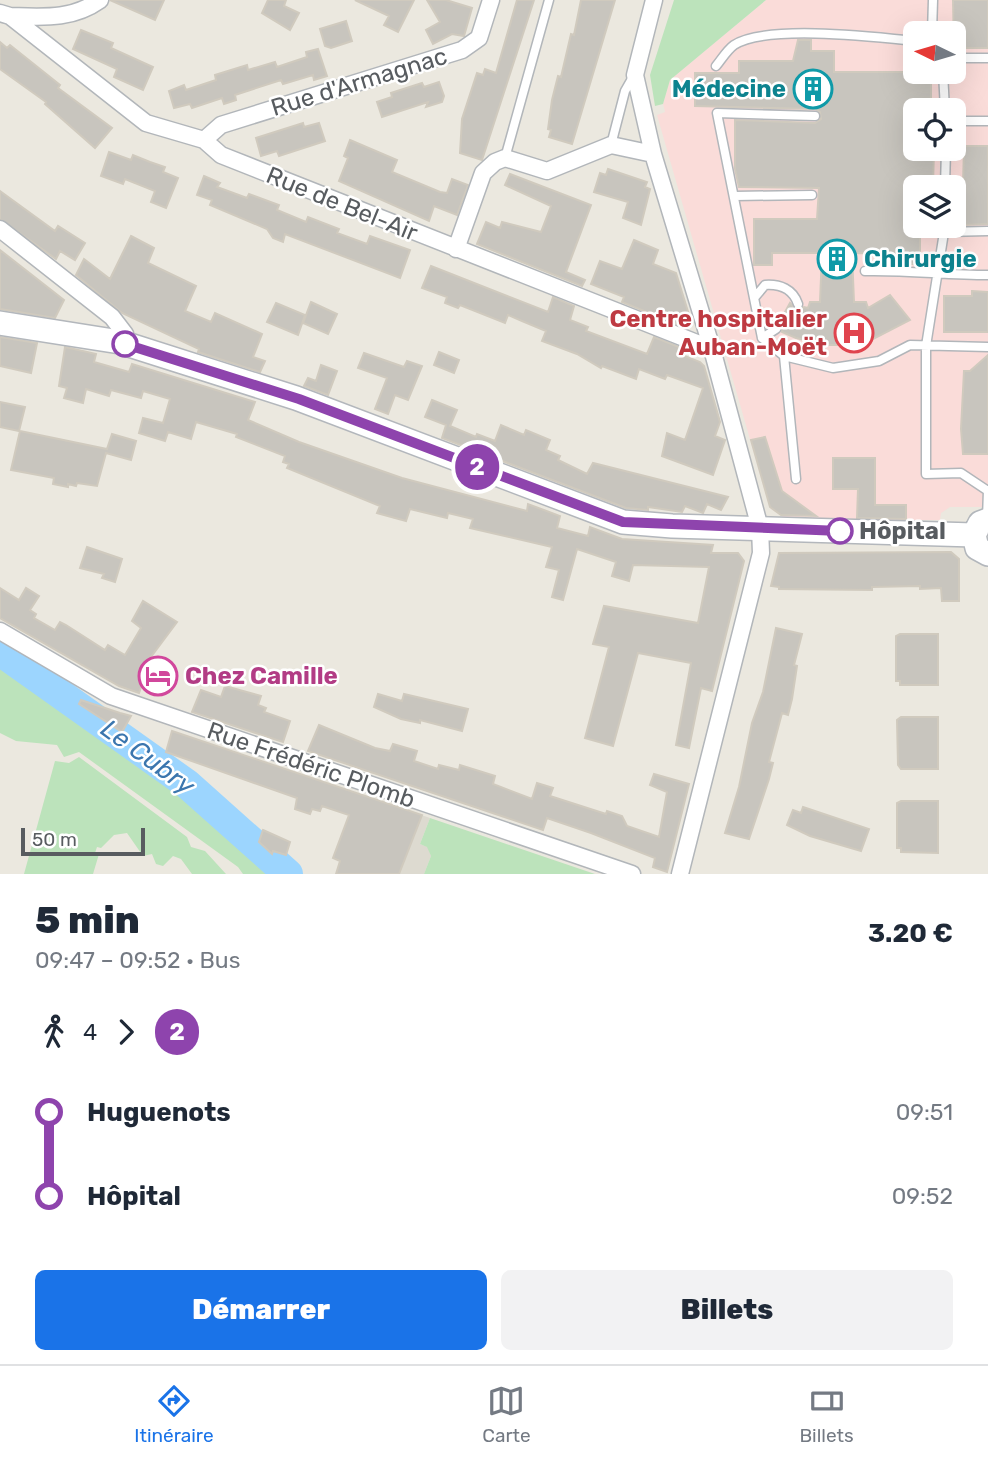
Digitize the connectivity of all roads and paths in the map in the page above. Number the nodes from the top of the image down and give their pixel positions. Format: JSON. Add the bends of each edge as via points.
{"nodes":[{"id":1,"x":100,"y":0,"type":"edge"},
{"id":2,"x":491,"y":0,"type":"edge"},
{"id":3,"x":549,"y":0,"type":"edge"},
{"id":4,"x":654,"y":0,"type":"edge"},
{"id":5,"x":933,"y":0,"type":"edge"},
{"id":6,"x":5,"y":14,"type":"edge"},
{"id":7,"x":932,"y":21,"type":"edge"},
{"id":8,"x":903,"y":40,"type":"edge"},
{"id":9,"x":966,"y":58,"type":"edge"},
{"id":10,"x":988,"y":58,"type":"edge"},
{"id":11,"x":716,"y":66,"type":"dead end"},
{"id":12,"x":635,"y":75,"type":"junction"},
{"id":13,"x":815,"y":116,"type":"dead end"},
{"id":14,"x":966,"y":121,"type":"edge"},
{"id":15,"x":988,"y":121,"type":"edge"},
{"id":16,"x":204,"y":140,"type":"junction"},
{"id":17,"x":611,"y":145,"type":"junction"},
{"id":18,"x":653,"y":154,"type":"junction"},
{"id":19,"x":505,"y":158,"type":"junction"},
{"id":20,"x":812,"y":195,"type":"dead end"},
{"id":21,"x":735,"y":196,"type":"junction"},
{"id":22,"x":0,"y":229,"type":"edge"},
{"id":23,"x":966,"y":230,"type":"edge"},
{"id":24,"x":988,"y":231,"type":"edge"},
{"id":25,"x":942,"y":238,"type":"edge"},
{"id":26,"x":456,"y":249,"type":"junction"},
{"id":27,"x":865,"y":271,"type":"dead end"},
{"id":28,"x":935,"y":275,"type":"junction"},
{"id":29,"x":988,"y":275,"type":"edge"},
{"id":30,"x":755,"y":297,"type":"junction"},
{"id":31,"x":798,"y":304,"type":"dead end"},
{"id":32,"x":0,"y":323,"type":"edge"},
{"id":33,"x":776,"y":329,"type":"dead end"},
{"id":34,"x":762,"y":338,"type":"junction"},
{"id":35,"x":120,"y":342,"type":"junction"},
{"id":36,"x":926,"y":346,"type":"junction"},
{"id":37,"x":988,"y":347,"type":"edge"},
{"id":38,"x":712,"y":349,"type":"junction"},
{"id":39,"x":784,"y":356,"type":"junction"},
{"id":40,"x":796,"y":479,"type":"dead end"},
{"id":41,"x":988,"y":490,"type":"edge"},
{"id":42,"x":983,"y":525,"type":"edge"},
{"id":43,"x":760,"y":528,"type":"junction"},
{"id":44,"x":988,"y":554,"type":"edge"},
{"id":45,"x":0,"y":631,"type":"edge"},
{"id":46,"x":632,"y":874,"type":"edge"},
{"id":47,"x":680,"y":874,"type":"edge"}],
"edges":[{"from":1,"to":6,"type":"street","via":[[62,17]]},
{"from":2,"to":16,"type":"street","name":"Rue d'Armagnac","via":[[479,38],[462,50],[221,125]]},
{"from":3,"to":19,"type":"lane"},
{"from":4,"to":12,"type":"street"},
{"from":5,"to":7,"type":"lane"},
{"from":6,"to":16,"type":"street","name":"Rue de Bel-Air","via":[[146,123]]},
{"from":8,"to":11,"type":"lane","via":[[766,35],[734,45]]},
{"from":9,"to":10,"type":"lane"},
{"from":12,"to":17,"type":"lane","via":[[625,91]]},
{"from":12,"to":18,"type":"street"},
{"from":13,"to":21,"type":"lane","via":[[717,113]]},
{"from":14,"to":15,"type":"lane"},
{"from":16,"to":26,"type":"street","name":"Rue de Bel-Air","via":[[221,155]]},
{"from":17,"to":18,"type":"street"},
{"from":17,"to":19,"type":"street","via":[[547,170]]},
{"from":18,"to":38,"type":"street"},
{"from":19,"to":26,"type":"street","via":[[483,173]]},
{"from":20,"to":21,"type":"lane"},
{"from":21,"to":30,"type":"lane"},
{"from":22,"to":35,"type":"street","via":[[112,317],[125,334]]},
{"from":23,"to":24,"type":"lane"},
{"from":25,"to":28,"type":"lane"},
{"from":26,"to":38,"type":"street","name":"Rue de Bel-Air"},
{"from":27,"to":28,"type":"lane","via":[[923,270]]},
{"from":28,"to":29,"type":"lane"},
{"from":28,"to":36,"type":"lane"},
{"from":30,"to":31,"type":"lane","via":[[765,285],[778,284],[796,296]]},
{"from":30,"to":34,"type":"lane"},
{"from":32,"to":35,"type":"main road"},
{"from":33,"to":34,"type":"lane"},
{"from":34,"to":39,"type":"lane"},
{"from":35,"to":43,"type":"main road","via":[[299,399],[623,522]]},
{"from":36,"to":37,"type":"lane"},
{"from":36,"to":39,"type":"lane","via":[[910,345],[879,361],[833,368]]},
{"from":36,"to":41,"type":"lane","via":[[926,474],[961,473]]},
{"from":38,"to":43,"type":"street"},
{"from":39,"to":40,"type":"lane"},
{"from":41,"to":42,"type":"lane"},
{"from":42,"to":43,"type":"main road"},
{"from":42,"to":44,"type":"main road","via":[[977,548]]},
{"from":43,"to":47,"type":"street","via":[[761,553]]},
{"from":45,"to":46,"type":"street","name":"Rue Frédéric Plomb","via":[[111,696]]}]}
